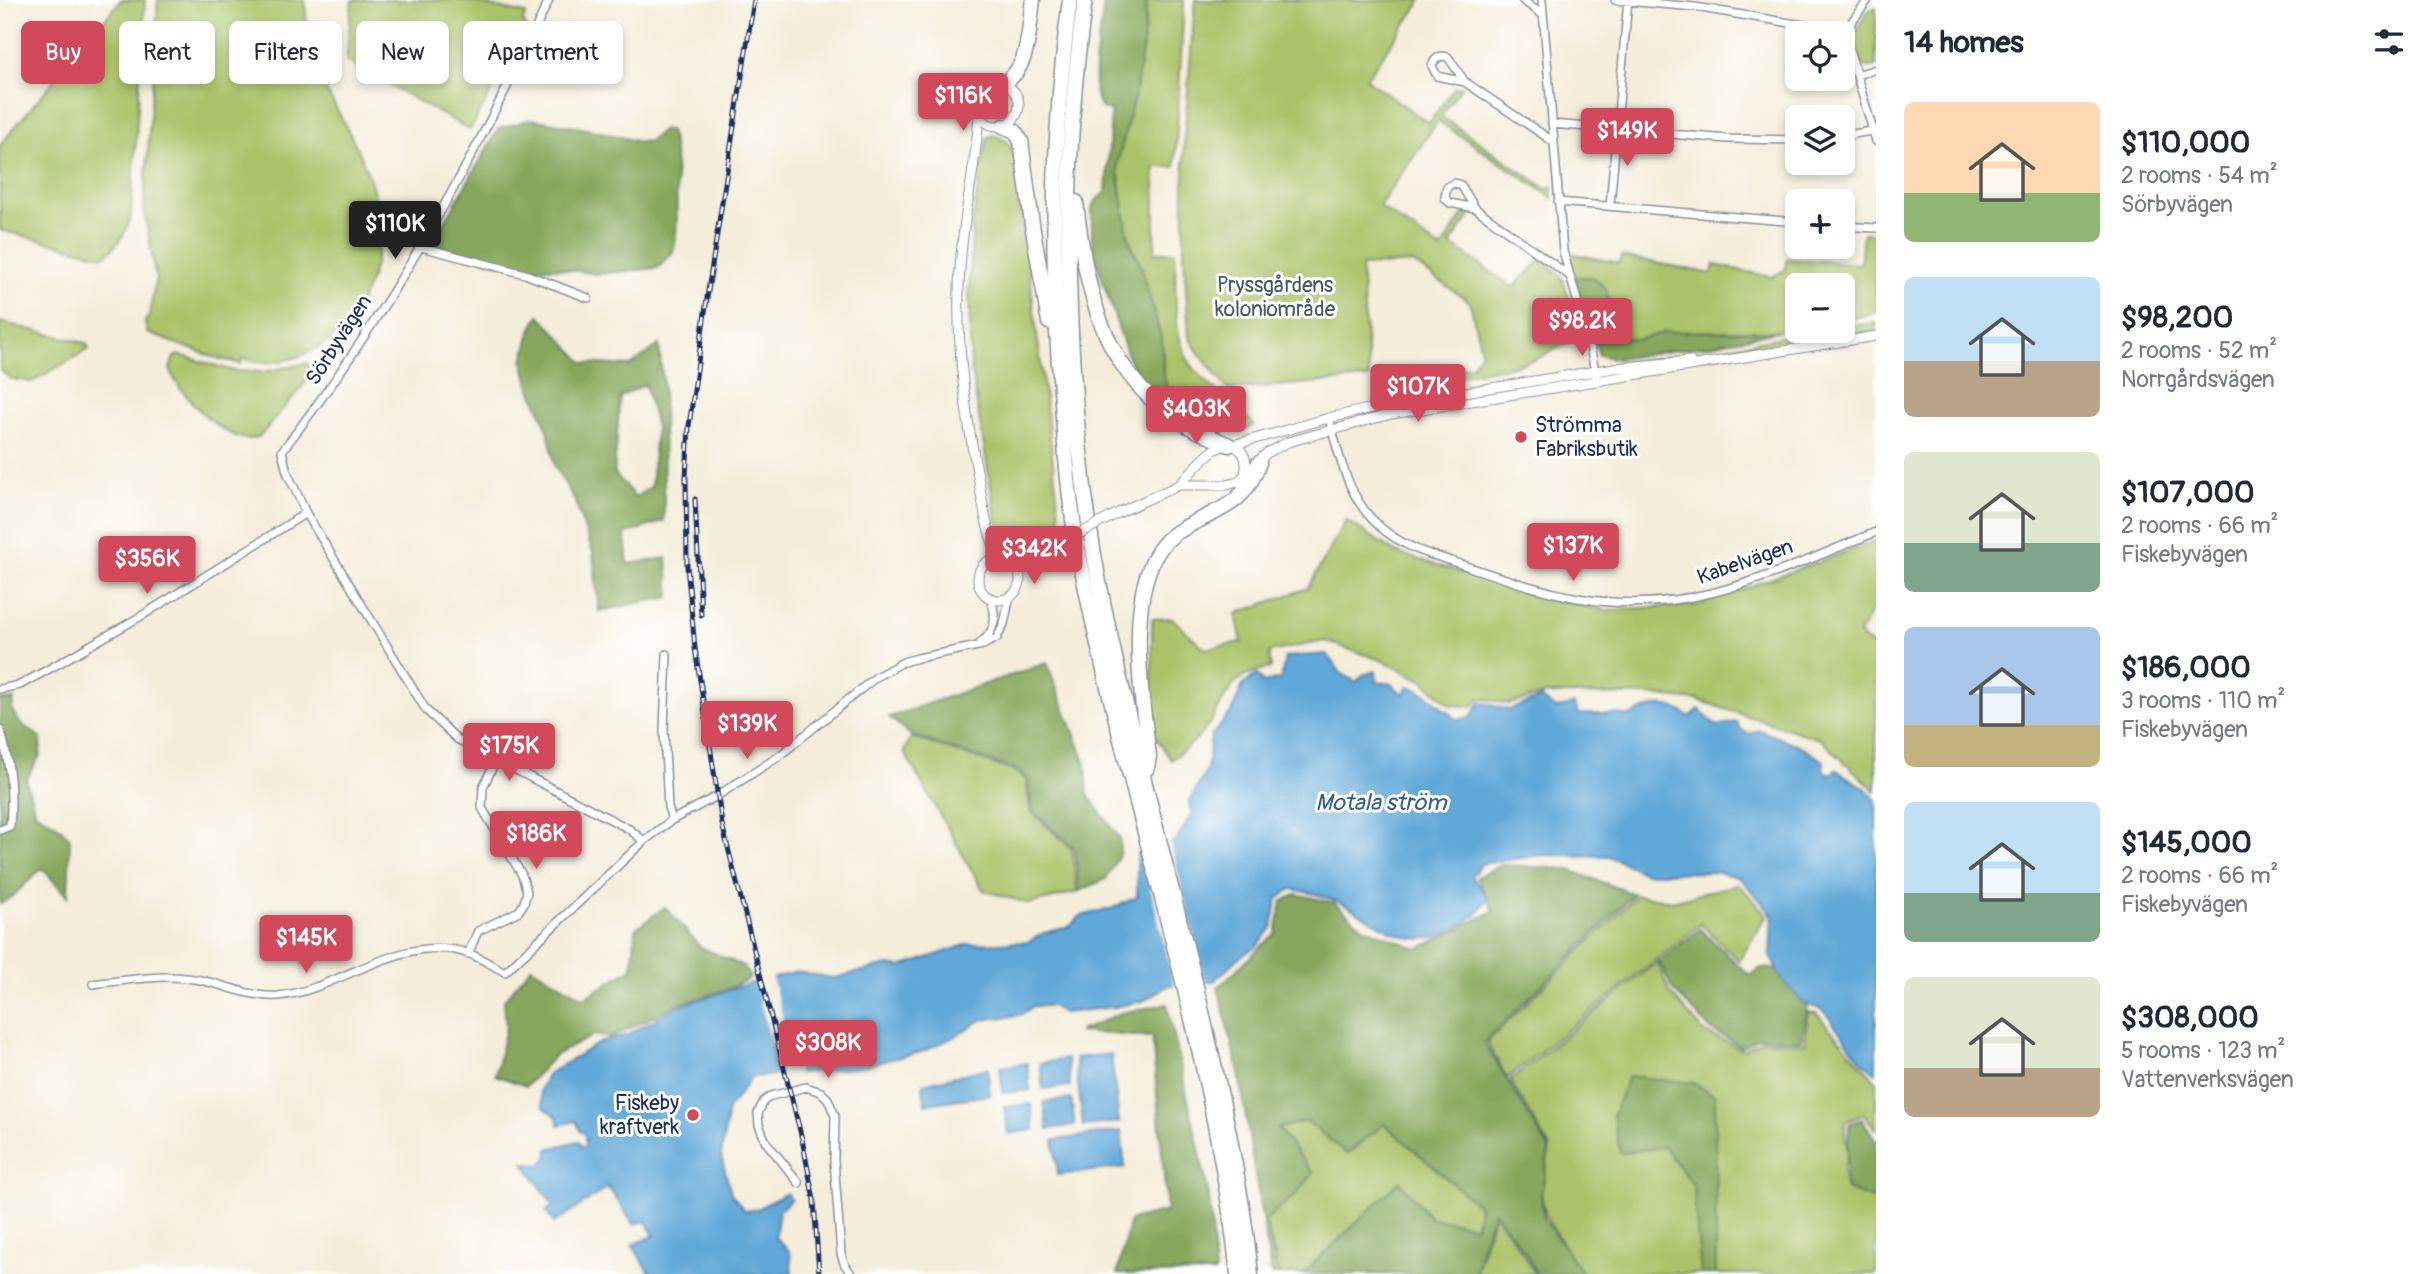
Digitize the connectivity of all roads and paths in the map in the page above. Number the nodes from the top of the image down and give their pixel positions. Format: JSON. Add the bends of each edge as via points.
{"nodes":[{"id":1,"x":549,"y":0,"type":"edge"},
{"id":2,"x":1033,"y":0,"type":"edge"},
{"id":3,"x":1070,"y":0,"type":"edge"},
{"id":4,"x":1085,"y":0,"type":"edge"},
{"id":5,"x":1522,"y":0,"type":"edge"},
{"id":6,"x":1542,"y":0,"type":"edge"},
{"id":7,"x":1615,"y":0,"type":"edge"},
{"id":8,"x":1628,"y":0,"type":"edge"},
{"id":9,"x":1872,"y":1,"type":"edge"},
{"id":10,"x":1543,"y":15,"type":"junction"},
{"id":11,"x":1854,"y":21,"type":"edge"},
{"id":12,"x":1785,"y":22,"type":"edge"},
{"id":13,"x":1855,"y":68,"type":"edge"},
{"id":14,"x":1876,"y":69,"type":"edge"},
{"id":15,"x":1857,"y":75,"type":"junction"},
{"id":16,"x":1465,"y":82,"type":"junction"},
{"id":17,"x":1000,"y":85,"type":"junction"},
{"id":18,"x":979,"y":113,"type":"junction"},
{"id":19,"x":1552,"y":124,"type":"junction"},
{"id":20,"x":998,"y":125,"type":"junction"},
{"id":21,"x":1617,"y":129,"type":"junction"},
{"id":22,"x":1874,"y":130,"type":"edge"},
{"id":23,"x":1855,"y":133,"type":"edge"},
{"id":24,"x":1785,"y":140,"type":"edge"},
{"id":25,"x":1876,"y":141,"type":"edge"},
{"id":26,"x":1554,"y":142,"type":"junction"},
{"id":27,"x":1070,"y":153,"type":"junction"},
{"id":28,"x":975,"y":157,"type":"junction"},
{"id":29,"x":1558,"y":202,"type":"junction"},
{"id":30,"x":1610,"y":206,"type":"junction"},
{"id":31,"x":1475,"y":208,"type":"dead end"},
{"id":32,"x":1785,"y":221,"type":"edge"},
{"id":33,"x":1855,"y":227,"type":"edge"},
{"id":34,"x":1876,"y":228,"type":"edge"},
{"id":35,"x":421,"y":247,"type":"junction"},
{"id":36,"x":1568,"y":274,"type":"junction"},
{"id":37,"x":587,"y":298,"type":"dead end"},
{"id":38,"x":1876,"y":336,"type":"edge"},
{"id":39,"x":1059,"y":370,"type":"junction"},
{"id":40,"x":1597,"y":376,"type":"junction"},
{"id":41,"x":1329,"y":418,"type":"junction"},
{"id":42,"x":1332,"y":429,"type":"junction"},
{"id":43,"x":1231,"y":445,"type":"junction"},
{"id":44,"x":1259,"y":463,"type":"junction"},
{"id":45,"x":1243,"y":477,"type":"junction"},
{"id":46,"x":1180,"y":485,"type":"junction"},
{"id":47,"x":302,"y":515,"type":"junction"},
{"id":48,"x":1208,"y":515,"type":"junction"},
{"id":49,"x":1876,"y":531,"type":"edge"},
{"id":50,"x":992,"y":542,"type":"junction"},
{"id":51,"x":1047,"y":551,"type":"junction"},
{"id":52,"x":1000,"y":558,"type":"junction"},
{"id":53,"x":988,"y":561,"type":"junction"},
{"id":54,"x":1012,"y":562,"type":"junction"},
{"id":55,"x":1020,"y":577,"type":"junction"},
{"id":56,"x":1010,"y":596,"type":"junction"},
{"id":57,"x":990,"y":597,"type":"junction"},
{"id":58,"x":970,"y":648,"type":"junction"},
{"id":59,"x":667,"y":654,"type":"dead end"},
{"id":60,"x":0,"y":689,"type":"edge"},
{"id":61,"x":0,"y":729,"type":"edge"},
{"id":62,"x":496,"y":760,"type":"junction"},
{"id":63,"x":1145,"y":781,"type":"junction"},
{"id":64,"x":672,"y":820,"type":"junction"},
{"id":65,"x":1149,"y":821,"type":"junction"},
{"id":66,"x":10,"y":826,"type":"junction"},
{"id":67,"x":0,"y":830,"type":"edge"},
{"id":68,"x":15,"y":834,"type":"dead end"},
{"id":69,"x":645,"y":841,"type":"junction"},
{"id":70,"x":468,"y":954,"type":"junction"},
{"id":71,"x":93,"y":984,"type":"dead end"},
{"id":72,"x":1194,"y":1007,"type":"junction"},
{"id":73,"x":799,"y":1183,"type":"dead end"},
{"id":74,"x":851,"y":1274,"type":"edge"},
{"id":75,"x":1238,"y":1274,"type":"edge"},
{"id":76,"x":1251,"y":1274,"type":"edge"}],
"edges":[{"from":1,"to":35,"type":"street","name":"Sörbyvägen"},
{"from":2,"to":17,"type":"highway","via":[[1022,65]]},
{"from":3,"to":39,"type":"highway","via":[[1056,150]]},
{"from":4,"to":27,"type":"highway"},
{"from":5,"to":10,"type":"street"},
{"from":6,"to":10,"type":"street"},
{"from":7,"to":8,"type":"street"},
{"from":8,"to":12,"type":"street"},
{"from":8,"to":21,"type":"street"},
{"from":9,"to":11,"type":"street"},
{"from":10,"to":19,"type":"street"},
{"from":13,"to":15,"type":"street"},
{"from":14,"to":15,"type":"street"},
{"from":15,"to":22,"type":"street"},
{"from":16,"to":16,"type":"street","via":[[1448,57],[1435,60],[1437,76]]},
{"from":16,"to":26,"type":"street"},
{"from":17,"to":18,"type":"street","via":[[980,95]]},
{"from":17,"to":20,"type":"street","via":[[1011,89],[1019,104],[1017,115]]},
{"from":18,"to":20,"type":"street"},
{"from":18,"to":28,"type":"street"},
{"from":19,"to":21,"type":"street"},
{"from":19,"to":26,"type":"street"},
{"from":20,"to":28,"type":"street","via":[[982,136]]},
{"from":20,"to":39,"type":"highway","via":[[1016,131],[1021,141]]},
{"from":21,"to":24,"type":"street"},
{"from":21,"to":30,"type":"street"},
{"from":22,"to":23,"type":"street"},
{"from":22,"to":25,"type":"street"},
{"from":26,"to":29,"type":"street"},
{"from":27,"to":43,"type":"highway","via":[[1084,267],[1114,353],[1140,388],[1174,417]]},
{"from":27,"to":63,"type":"highway","via":[[1069,305],[1083,476],[1102,598]]},
{"from":28,"to":50,"type":"street","via":[[960,257],[959,342],[967,419]]},
{"from":29,"to":30,"type":"street"},
{"from":29,"to":36,"type":"street"},
{"from":30,"to":32,"type":"street"},
{"from":31,"to":36,"type":"street"},
{"from":33,"to":34,"type":"street"},
{"from":35,"to":37,"type":"street","via":[[524,274]]},
{"from":35,"to":47,"type":"street","name":"Sörbyvägen","via":[[282,451]]},
{"from":36,"to":40,"type":"street"},
{"from":38,"to":40,"type":"street","via":[[1720,360],[1646,364]]},
{"from":39,"to":65,"type":"highway","via":[[1076,535],[1114,713]]},
{"from":40,"to":41,"type":"street","via":[[1424,398]]},
{"from":40,"to":42,"type":"street"},
{"from":41,"to":42,"type":"street","name":"Kabelvägen"},
{"from":41,"to":43,"type":"street"},
{"from":42,"to":44,"type":"street","via":[[1288,442]]},
{"from":42,"to":49,"type":"street","name":"Kabelvägen","via":[[1351,490],[1393,537],[1429,554],[1577,598],[1649,603],[1724,592]]},
{"from":43,"to":45,"type":"street","via":[[1245,457]]},
{"from":43,"to":46,"type":"street","via":[[1214,448]]},
{"from":44,"to":45,"type":"street"},
{"from":44,"to":48,"type":"highway","via":[[1234,503]]},
{"from":45,"to":46,"type":"street","via":[[1227,485]]},
{"from":45,"to":48,"type":"highway"},
{"from":46,"to":51,"type":"street","bridge":true},
{"from":47,"to":60,"type":"street","via":[[143,615],[20,685]]},
{"from":47,"to":62,"type":"street","name":"Sörbyvägen","via":[[426,710],[457,739]]},
{"from":48,"to":63,"type":"highway","via":[[1167,540],[1154,558],[1146,583],[1138,648],[1149,756]]},
{"from":50,"to":52,"type":"street"},
{"from":50,"to":53,"type":"street"},
{"from":51,"to":54,"type":"street"},
{"from":51,"to":55,"type":"street"},
{"from":52,"to":53,"type":"street"},
{"from":52,"to":54,"type":"street"},
{"from":53,"to":57,"type":"street","via":[[979,580]]},
{"from":54,"to":55,"type":"street"},
{"from":55,"to":56,"type":"street"},
{"from":56,"to":57,"type":"street"},
{"from":56,"to":58,"type":"street","via":[[997,638]]},
{"from":57,"to":58,"type":"street","via":[[995,613],[993,630]]},
{"from":58,"to":64,"type":"street","via":[[918,658],[888,670],[778,757]]},
{"from":59,"to":64,"type":"street","via":[[664,730]]},
{"from":61,"to":66,"type":"street","via":[[12,790]]},
{"from":62,"to":69,"type":"street","name":"Sörbyvägen"},
{"from":62,"to":70,"type":"street","via":[[483,787],[482,808],[527,891],[519,911],[478,932]]},
{"from":63,"to":65,"type":"highway"},
{"from":64,"to":69,"type":"street"},
{"from":65,"to":72,"type":"highway"},
{"from":66,"to":67,"type":"street"},
{"from":66,"to":68,"type":"street"},
{"from":69,"to":70,"type":"street","via":[[505,972]]},
{"from":70,"to":71,"type":"street","via":[[428,948],[275,996],[193,979]]},
{"from":72,"to":75,"type":"highway"},
{"from":72,"to":76,"type":"highway","via":[[1230,1128]]},
{"from":73,"to":74,"type":"street","via":[[766,1142],[758,1113],[771,1096],[806,1087],[828,1099],[835,1116],[841,1254]]}]}
